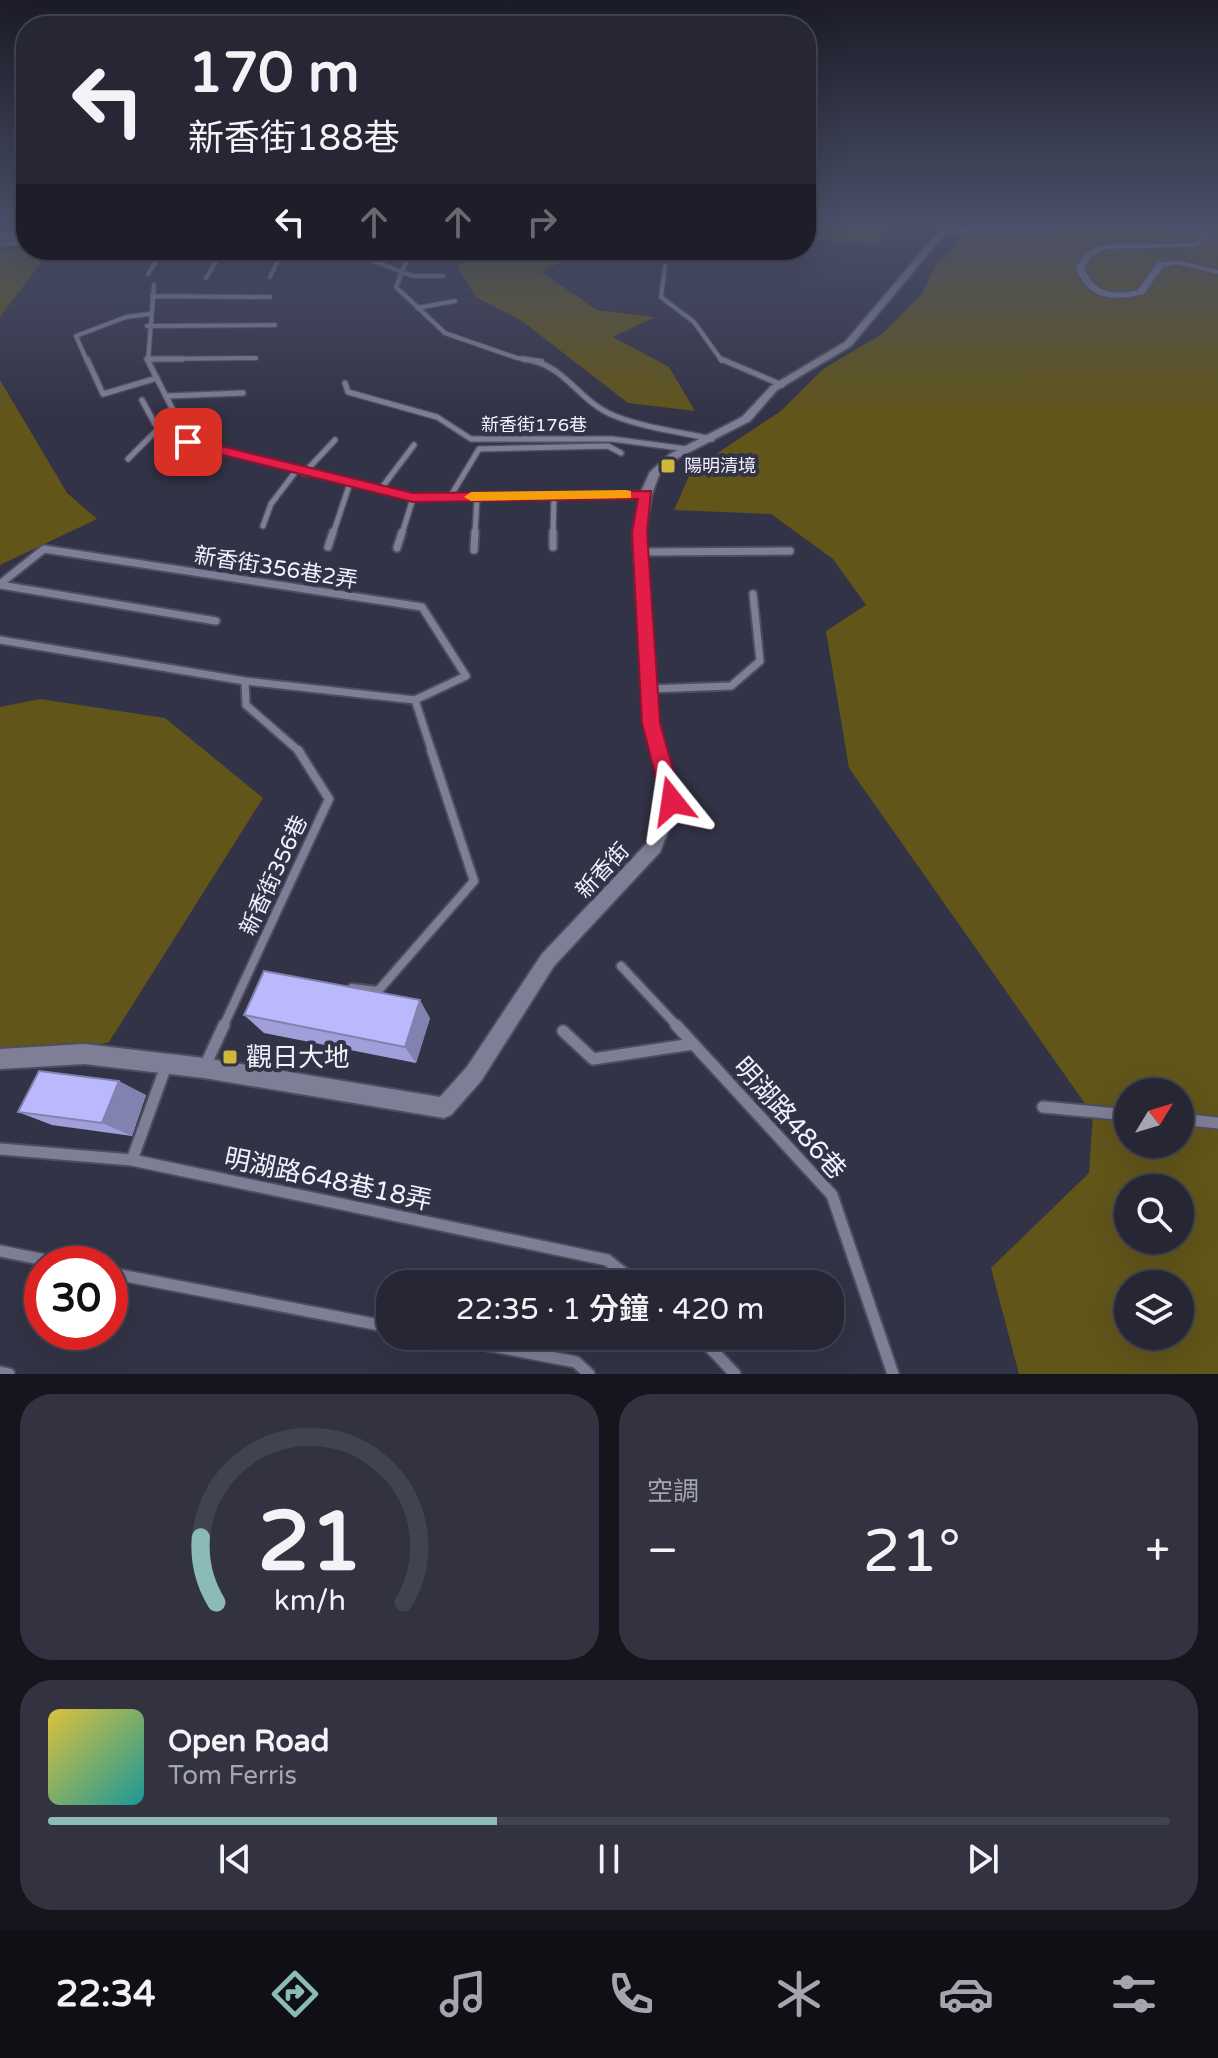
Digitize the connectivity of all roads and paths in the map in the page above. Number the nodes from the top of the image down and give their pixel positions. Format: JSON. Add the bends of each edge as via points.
{"nodes":[{"id":1,"x":154,"y":287,"type":"edge"},
{"id":2,"x":396,"y":287,"type":"edge"},
{"id":3,"x":662,"y":287,"type":"edge"},
{"id":4,"x":897,"y":287,"type":"edge"},
{"id":5,"x":1093,"y":287,"type":"edge"},
{"id":6,"x":1144,"y":287,"type":"edge"},
{"id":7,"x":152,"y":296,"type":"junction"},
{"id":8,"x":270,"y":297,"type":"dead end"},
{"id":9,"x":455,"y":301,"type":"dead end"},
{"id":10,"x":417,"y":308,"type":"junction"},
{"id":11,"x":149,"y":314,"type":"junction"},
{"id":12,"x":275,"y":325,"type":"dead end"},
{"id":13,"x":147,"y":326,"type":"junction"},
{"id":14,"x":256,"y":358,"type":"dead end"},
{"id":15,"x":147,"y":359,"type":"junction"},
{"id":16,"x":157,"y":378,"type":"junction"},
{"id":17,"x":345,"y":383,"type":"dead end"},
{"id":18,"x":782,"y":385,"type":"junction"},
{"id":19,"x":243,"y":393,"type":"dead end"},
{"id":20,"x":167,"y":396,"type":"junction"},
{"id":21,"x":142,"y":400,"type":"dead end"},
{"id":22,"x":216,"y":422,"type":"dead end"},
{"id":23,"x":171,"y":425,"type":"junction"},
{"id":24,"x":712,"y":439,"type":"junction"},
{"id":25,"x":335,"y":440,"type":"dead end"},
{"id":26,"x":414,"y":445,"type":"dead end"},
{"id":27,"x":208,"y":447,"type":"junction"},
{"id":28,"x":689,"y":449,"type":"junction"},
{"id":29,"x":621,"y":453,"type":"dead end"},
{"id":30,"x":128,"y":459,"type":"dead end"},
{"id":31,"x":296,"y":471,"type":"junction"},
{"id":32,"x":304,"y":473,"type":"junction"},
{"id":33,"x":350,"y":483,"type":"junction"},
{"id":34,"x":380,"y":490,"type":"junction"},
{"id":35,"x":646,"y":494,"type":"junction"},
{"id":36,"x":554,"y":495,"type":"junction"},
{"id":37,"x":450,"y":497,"type":"junction"},
{"id":38,"x":477,"y":497,"type":"junction"},
{"id":39,"x":413,"y":498,"type":"junction"},
{"id":40,"x":263,"y":526,"type":"dead end"},
{"id":41,"x":328,"y":547,"type":"dead end"},
{"id":42,"x":553,"y":547,"type":"dead end"},
{"id":43,"x":397,"y":548,"type":"dead end"},
{"id":44,"x":474,"y":550,"type":"dead end"},
{"id":45,"x":790,"y":551,"type":"dead end"},
{"id":46,"x":640,"y":552,"type":"junction"},
{"id":47,"x":0,"y":585,"type":"edge"},
{"id":48,"x":753,"y":594,"type":"dead end"},
{"id":49,"x":216,"y":621,"type":"dead end"},
{"id":50,"x":0,"y":640,"type":"edge"},
{"id":51,"x":245,"y":681,"type":"junction"},
{"id":52,"x":649,"y":689,"type":"junction"},
{"id":53,"x":415,"y":700,"type":"junction"},
{"id":54,"x":621,"y":966,"type":"dead end"},
{"id":55,"x":247,"y":973,"type":"junction"},
{"id":56,"x":261,"y":975,"type":"edge"},
{"id":57,"x":334,"y":985,"type":"edge"},
{"id":58,"x":563,"y":1031,"type":"dead end"},
{"id":59,"x":693,"y":1044,"type":"junction"},
{"id":60,"x":0,"y":1059,"type":"edge"},
{"id":61,"x":166,"y":1066,"type":"junction"},
{"id":62,"x":204,"y":1068,"type":"junction"},
{"id":63,"x":1043,"y":1107,"type":"dead end"},
{"id":64,"x":1114,"y":1114,"type":"edge"},
{"id":65,"x":1194,"y":1120,"type":"edge"},
{"id":66,"x":1218,"y":1123,"type":"edge"},
{"id":67,"x":0,"y":1149,"type":"edge"},
{"id":68,"x":132,"y":1160,"type":"junction"},
{"id":69,"x":0,"y":1251,"type":"edge"},
{"id":70,"x":24,"y":1256,"type":"edge"},
{"id":71,"x":620,"y":1270,"type":"edge"},
{"id":72,"x":128,"y":1276,"type":"edge"},
{"id":73,"x":376,"y":1324,"type":"edge"},
{"id":74,"x":513,"y":1350,"type":"edge"},
{"id":75,"x":712,"y":1350,"type":"edge"},
{"id":76,"x":0,"y":1372,"type":"edge"},
{"id":77,"x":9,"y":1374,"type":"edge"},
{"id":78,"x":589,"y":1374,"type":"edge"},
{"id":79,"x":735,"y":1374,"type":"edge"},
{"id":80,"x":893,"y":1374,"type":"edge"}],
"edges":[{"from":1,"to":7,"type":"lane"},
{"from":2,"to":10,"type":"lane"},
{"from":3,"to":18,"type":"lane","via":[[661,297],[694,322],[723,362]]},
{"from":4,"to":18,"type":"street","name":"新香街","via":[[848,344]]},
{"from":5,"to":6,"type":"street","via":[[1102,295],[1124,297]]},
{"from":7,"to":8,"type":"lane"},
{"from":7,"to":11,"type":"lane"},
{"from":9,"to":10,"type":"lane"},
{"from":10,"to":24,"type":"lane","via":[[445,333],[517,358],[545,361],[614,416]]},
{"from":11,"to":13,"type":"lane"},
{"from":11,"to":16,"type":"lane","via":[[76,336],[103,394]]},
{"from":12,"to":13,"type":"lane"},
{"from":13,"to":15,"type":"lane"},
{"from":14,"to":15,"type":"lane"},
{"from":15,"to":16,"type":"lane"},
{"from":16,"to":20,"type":"lane"},
{"from":17,"to":28,"type":"lane","name":"新香街176巷","via":[[348,392],[437,417],[471,439],[612,439]]},
{"from":18,"to":24,"type":"street","name":"新香街","via":[[746,419]]},
{"from":19,"to":20,"type":"lane"},
{"from":20,"to":23,"type":"lane","via":[[174,412]]},
{"from":21,"to":23,"type":"lane","via":[[155,424]]},
{"from":22,"to":27,"type":"lane"},
{"from":23,"to":27,"type":"lane","via":[[168,438]]},
{"from":23,"to":30,"type":"lane","via":[[157,430]]},
{"from":24,"to":28,"type":"street","name":"新香街"},
{"from":25,"to":32,"type":"lane"},
{"from":26,"to":34,"type":"lane"},
{"from":27,"to":31,"type":"lane"},
{"from":28,"to":35,"type":"street","name":"新香街","via":[[654,474]]},
{"from":29,"to":37,"type":"lane","via":[[608,446],[479,449]]},
{"from":31,"to":32,"type":"lane"},
{"from":31,"to":40,"type":"lane","via":[[271,504]]},
{"from":32,"to":33,"type":"lane"},
{"from":33,"to":34,"type":"lane"},
{"from":33,"to":41,"type":"lane"},
{"from":34,"to":39,"type":"lane"},
{"from":35,"to":36,"type":"lane"},
{"from":35,"to":46,"type":"street","name":"新香街"},
{"from":36,"to":38,"type":"lane"},
{"from":36,"to":42,"type":"lane"},
{"from":37,"to":38,"type":"lane"},
{"from":37,"to":39,"type":"lane"},
{"from":38,"to":44,"type":"lane"},
{"from":39,"to":43,"type":"lane"},
{"from":45,"to":46,"type":"lane"},
{"from":46,"to":52,"type":"street","name":"新香街"},
{"from":47,"to":49,"type":"lane","name":"新香街356巷2弄"},
{"from":47,"to":53,"type":"lane","name":"新香街356巷2弄","via":[[44,549],[422,607],[466,676]]},
{"from":48,"to":52,"type":"lane","via":[[760,661],[731,686]]},
{"from":50,"to":51,"type":"lane"},
{"from":51,"to":53,"type":"lane"},
{"from":51,"to":55,"type":"lane","name":"新香街356巷","via":[[246,705],[296,746],[329,799]]},
{"from":52,"to":62,"type":"street","name":"新香街","via":[[651,723],[672,801],[654,847],[548,960],[474,1074],[444,1108]]},
{"from":53,"to":57,"type":"lane","via":[[474,881],[378,991]]},
{"from":54,"to":59,"type":"lane","name":"明湖路486巷"},
{"from":55,"to":56,"type":"lane"},
{"from":55,"to":62,"type":"lane","name":"新香街356巷"},
{"from":58,"to":59,"type":"lane","via":[[593,1059]]},
{"from":59,"to":80,"type":"lane","name":"明湖路486巷","via":[[832,1195]]},
{"from":60,"to":61,"type":"street","name":"新香街","via":[[84,1054]]},
{"from":61,"to":62,"type":"street","name":"新香街"},
{"from":61,"to":68,"type":"lane"},
{"from":63,"to":64,"type":"lane"},
{"from":65,"to":66,"type":"lane"},
{"from":67,"to":68,"type":"lane","name":"明湖路648巷18弄"},
{"from":68,"to":71,"type":"lane","name":"明湖路648巷18弄","via":[[607,1260]]},
{"from":69,"to":70,"type":"lane"},
{"from":72,"to":73,"type":"lane"},
{"from":74,"to":78,"type":"lane","via":[[576,1362]]},
{"from":75,"to":79,"type":"lane"},
{"from":76,"to":77,"type":"lane"}]}
